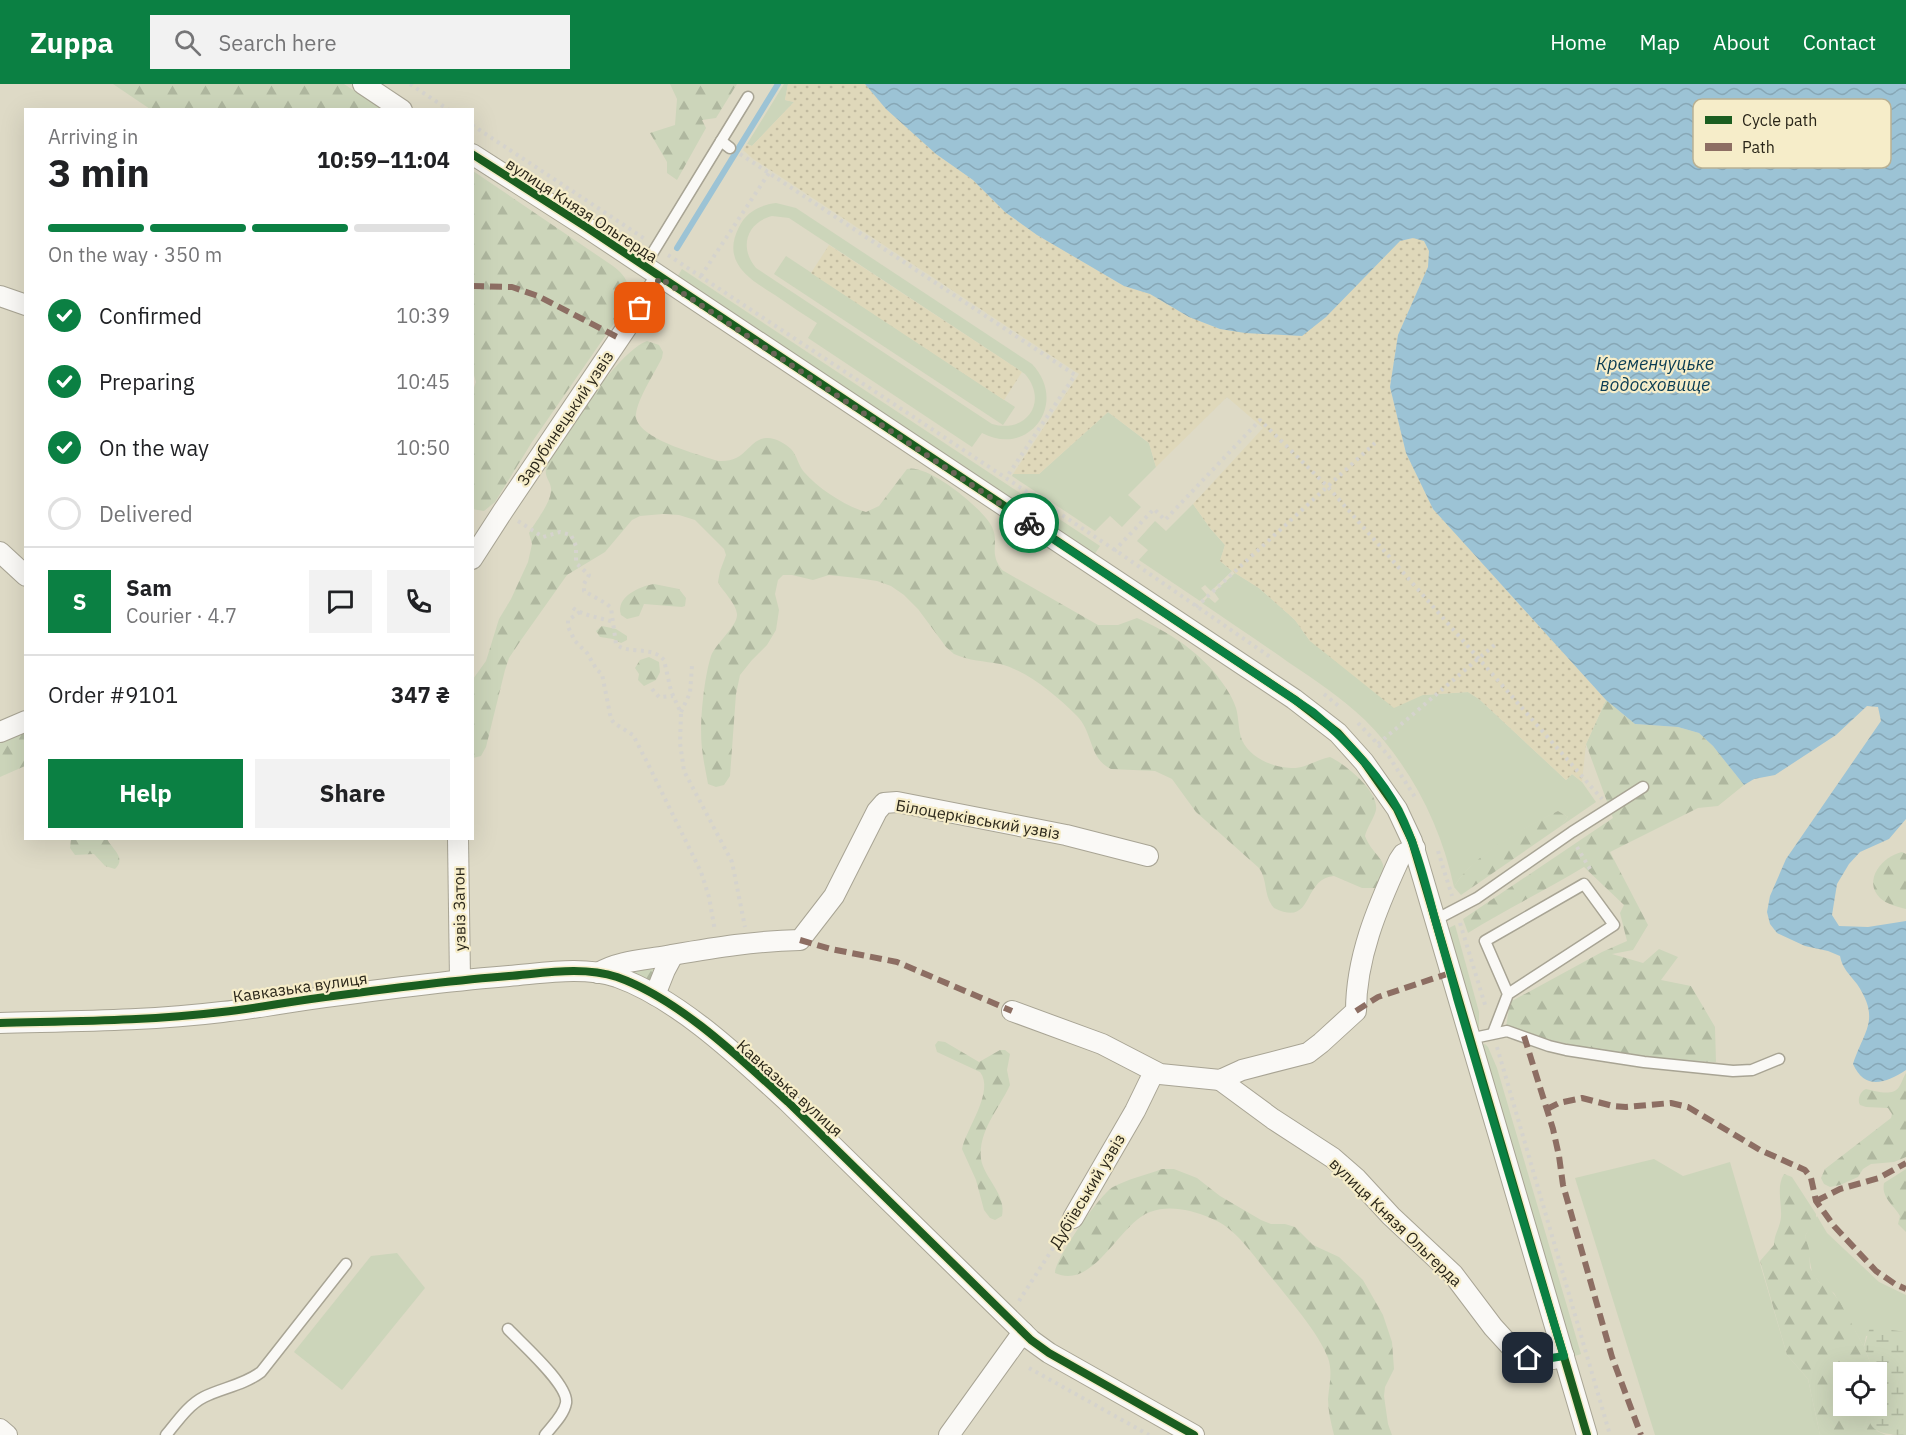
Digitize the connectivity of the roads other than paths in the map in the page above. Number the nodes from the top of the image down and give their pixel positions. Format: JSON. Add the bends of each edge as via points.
{"nodes":[{"id":1,"x":363,"y":84,"type":"edge"},
{"id":2,"x":748,"y":96,"type":"dead end"},
{"id":3,"x":399,"y":108,"type":"edge"},
{"id":4,"x":474,"y":155,"type":"edge"},
{"id":5,"x":652,"y":273,"type":"junction"},
{"id":6,"x":0,"y":296,"type":"edge"},
{"id":7,"x":24,"y":304,"type":"edge"},
{"id":8,"x":0,"y":552,"type":"edge"},
{"id":9,"x":474,"y":556,"type":"edge"},
{"id":10,"x":24,"y":574,"type":"edge"},
{"id":11,"x":24,"y":722,"type":"edge"},
{"id":12,"x":0,"y":732,"type":"edge"},
{"id":13,"x":1643,"y":787,"type":"dead end"},
{"id":14,"x":458,"y":840,"type":"edge"},
{"id":15,"x":1415,"y":848,"type":"junction"},
{"id":16,"x":1148,"y":856,"type":"dead end"},
{"id":17,"x":1435,"y":920,"type":"junction"},
{"id":18,"x":673,"y":955,"type":"junction"},
{"id":19,"x":598,"y":973,"type":"junction"},
{"id":20,"x":460,"y":980,"type":"junction"},
{"id":21,"x":1508,"y":994,"type":"junction"},
{"id":22,"x":655,"y":995,"type":"junction"},
{"id":23,"x":1012,"y":1011,"type":"dead end"},
{"id":24,"x":0,"y":1023,"type":"edge"},
{"id":25,"x":1493,"y":1033,"type":"junction"},
{"id":26,"x":1469,"y":1039,"type":"junction"},
{"id":27,"x":1779,"y":1059,"type":"dead end"},
{"id":28,"x":1154,"y":1072,"type":"junction"},
{"id":29,"x":1220,"y":1080,"type":"junction"},
{"id":30,"x":1072,"y":1218,"type":"road end"},
{"id":31,"x":346,"y":1264,"type":"dead end"},
{"id":32,"x":508,"y":1329,"type":"dead end"},
{"id":33,"x":1023,"y":1332,"type":"junction"},
{"id":34,"x":1564,"y":1356,"type":"junction"},
{"id":35,"x":0,"y":1429,"type":"edge"},
{"id":36,"x":7,"y":1435,"type":"edge"},
{"id":37,"x":166,"y":1435,"type":"edge"},
{"id":38,"x":545,"y":1435,"type":"edge"},
{"id":39,"x":949,"y":1435,"type":"edge"},
{"id":40,"x":1194,"y":1435,"type":"edge"},
{"id":41,"x":1587,"y":1435,"type":"edge"}],
"edges":[{"from":1,"to":3,"type":"street"},
{"from":2,"to":5,"type":"lane","via":[[725,145],[657,247]]},
{"from":4,"to":5,"type":"street","name":"вулиця Князя Ольгерда"},
{"from":5,"to":9,"type":"street","name":"Зарубинецький узвіз"},
{"from":5,"to":15,"type":"street","name":"вулиця Князя Ольгерда","via":[[1294,699],[1338,733],[1383,786]]},
{"from":6,"to":7,"type":"street"},
{"from":8,"to":10,"type":"street"},
{"from":11,"to":12,"type":"street"},
{"from":13,"to":17,"type":"lane"},
{"from":14,"to":20,"type":"street","name":"узвіз Затон"},
{"from":15,"to":17,"type":"street","name":"вулиця Князя Ольгерда"},
{"from":15,"to":29,"type":"street","via":[[1399,860],[1372,924],[1359,973],[1356,1011],[1308,1053],[1242,1070]]},
{"from":16,"to":18,"type":"street","name":"Білоцерківський узвіз","via":[[1066,835],[897,802],[884,803],[834,896],[800,940],[747,942]]},
{"from":17,"to":26,"type":"street","name":"вулиця Князя Ольгерда"},
{"from":18,"to":19,"type":"street","name":"Білоцерківський узвіз","via":[[615,965]]},
{"from":18,"to":22,"type":"street"},
{"from":19,"to":20,"type":"street","name":"Кавказька вулиця","via":[[569,971]]},
{"from":19,"to":22,"type":"street","name":"Кавказька вулиця"},
{"from":20,"to":24,"type":"street","name":"Кавказька вулиця","via":[[201,1015]]},
{"from":21,"to":21,"type":"lane","via":[[1614,925],[1584,884],[1485,941]]},
{"from":21,"to":25,"type":"lane"},
{"from":22,"to":33,"type":"street","name":"Кавказька вулиця","via":[[717,1040],[788,1102]]},
{"from":23,"to":28,"type":"street","via":[[1095,1041]]},
{"from":25,"to":26,"type":"lane"},
{"from":25,"to":27,"type":"lane","via":[[1507,1031],[1566,1050],[1733,1071],[1752,1070]]},
{"from":26,"to":34,"type":"street","name":"вулиця Князя Ольгерда"},
{"from":28,"to":29,"type":"street"},
{"from":28,"to":30,"type":"street","name":"Дубіївський узвіз"},
{"from":29,"to":34,"type":"street","name":"вулиця Князя Ольгерда","via":[[1356,1178],[1453,1274],[1514,1350],[1537,1359]]},
{"from":31,"to":37,"type":"lane","via":[[261,1372],[194,1403]]},
{"from":32,"to":38,"type":"lane","via":[[566,1395],[565,1406]]},
{"from":33,"to":39,"type":"street"},
{"from":33,"to":40,"type":"street","name":"Кавказька вулиця","via":[[1049,1353]]},
{"from":34,"to":41,"type":"street","name":"вулиця Князя Ольгерда"},
{"from":35,"to":36,"type":"street"}]}
